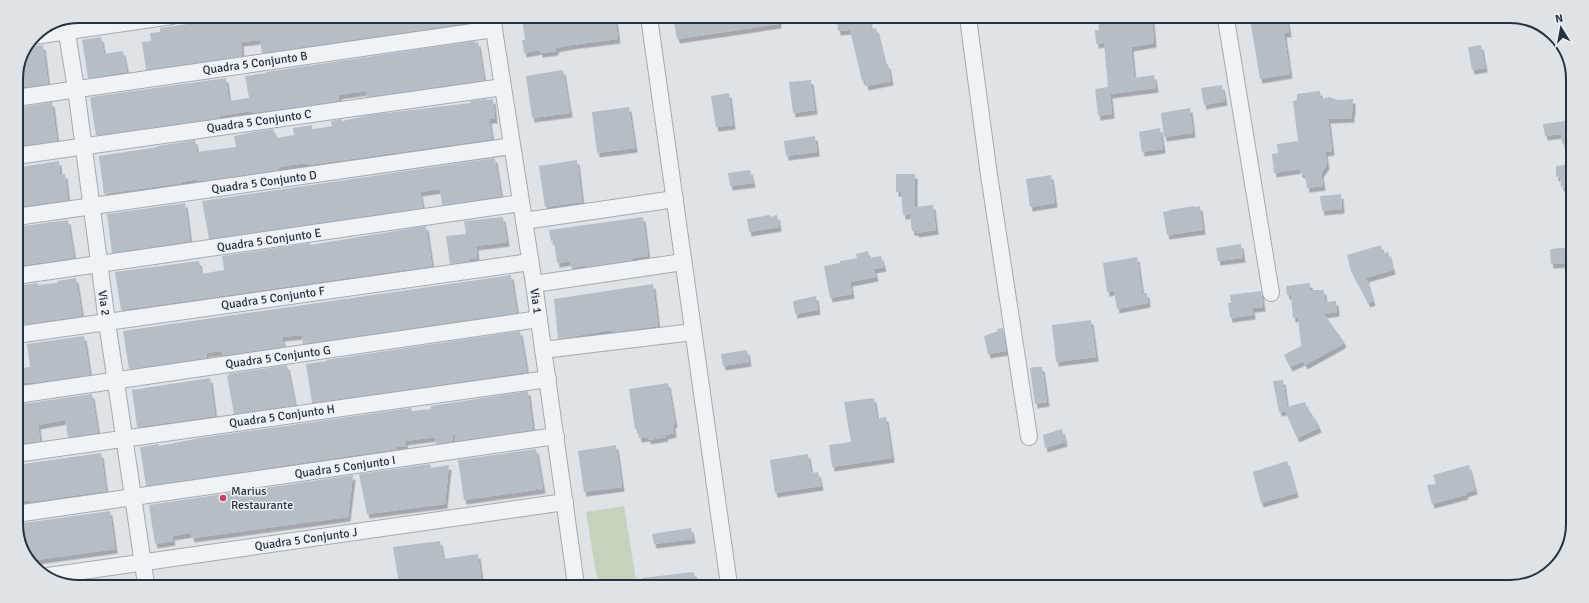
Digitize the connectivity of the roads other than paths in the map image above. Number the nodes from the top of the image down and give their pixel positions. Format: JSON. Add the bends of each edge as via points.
{"nodes":[{"id":1,"x":98,"y":23,"type":"edge"},
{"id":2,"x":493,"y":23,"type":"edge"},
{"id":3,"x":650,"y":23,"type":"edge"},
{"id":4,"x":969,"y":23,"type":"edge"},
{"id":5,"x":1227,"y":23,"type":"edge"},
{"id":6,"x":67,"y":26,"type":"edge"},
{"id":7,"x":49,"y":31,"type":"edge"},
{"id":8,"x":503,"y":87,"type":"junction"},
{"id":9,"x":76,"y":89,"type":"junction"},
{"id":10,"x":23,"y":97,"type":"edge"},
{"id":11,"x":84,"y":146,"type":"junction"},
{"id":12,"x":512,"y":146,"type":"junction"},
{"id":13,"x":23,"y":155,"type":"edge"},
{"id":14,"x":675,"y":199,"type":"junction"},
{"id":15,"x":521,"y":203,"type":"junction"},
{"id":16,"x":92,"y":206,"type":"junction"},
{"id":17,"x":23,"y":216,"type":"edge"},
{"id":18,"x":524,"y":221,"type":"junction"},
{"id":19,"x":530,"y":262,"type":"junction"},
{"id":20,"x":683,"y":262,"type":"junction"},
{"id":21,"x":99,"y":265,"type":"junction"},
{"id":22,"x":23,"y":275,"type":"edge"},
{"id":23,"x":534,"y":284,"type":"junction"},
{"id":24,"x":1271,"y":293,"type":"dead end"},
{"id":25,"x":539,"y":319,"type":"junction"},
{"id":26,"x":107,"y":322,"type":"junction"},
{"id":27,"x":693,"y":332,"type":"junction"},
{"id":28,"x":23,"y":334,"type":"edge"},
{"id":29,"x":543,"y":350,"type":"junction"},
{"id":30,"x":548,"y":379,"type":"junction"},
{"id":31,"x":116,"y":381,"type":"junction"},
{"id":32,"x":23,"y":394,"type":"edge"},
{"id":33,"x":556,"y":436,"type":"junction"},
{"id":34,"x":1029,"y":436,"type":"dead end"},
{"id":35,"x":124,"y":438,"type":"junction"},
{"id":36,"x":23,"y":453,"type":"edge"},
{"id":37,"x":133,"y":497,"type":"junction"},
{"id":38,"x":565,"y":502,"type":"junction"},
{"id":39,"x":23,"y":513,"type":"edge"},
{"id":40,"x":143,"y":563,"type":"junction"},
{"id":41,"x":56,"y":575,"type":"edge"},
{"id":42,"x":145,"y":580,"type":"edge"},
{"id":43,"x":575,"y":580,"type":"edge"},
{"id":44,"x":728,"y":580,"type":"edge"}],
"edges":[{"from":1,"to":6,"type":"street"},
{"from":2,"to":8,"type":"street","name":"Via 1"},
{"from":2,"to":9,"type":"street","name":"Quadra 5 Conjunto B"},
{"from":3,"to":14,"type":"street"},
{"from":4,"to":34,"type":"street"},
{"from":5,"to":24,"type":"street"},
{"from":6,"to":7,"type":"street"},
{"from":6,"to":9,"type":"street","name":"Via 2"},
{"from":8,"to":11,"type":"street","name":"Quadra 5 Conjunto C"},
{"from":8,"to":12,"type":"street","name":"Via 1"},
{"from":9,"to":10,"type":"street","name":"Quadra 5 Conjunto B"},
{"from":9,"to":11,"type":"street","name":"Via 2"},
{"from":11,"to":13,"type":"street","name":"Quadra 5 Conjunto C"},
{"from":11,"to":16,"type":"street","name":"Via 2"},
{"from":12,"to":15,"type":"street","name":"Via 1"},
{"from":12,"to":16,"type":"street","name":"Quadra 5 Conjunto D"},
{"from":14,"to":18,"type":"street"},
{"from":14,"to":20,"type":"street"},
{"from":15,"to":18,"type":"street","name":"Via 1"},
{"from":15,"to":21,"type":"street","name":"Quadra 5 Conjunto E"},
{"from":16,"to":17,"type":"street","name":"Quadra 5 Conjunto D"},
{"from":16,"to":21,"type":"street","name":"Via 2"},
{"from":18,"to":19,"type":"street","name":"Via 1"},
{"from":19,"to":23,"type":"street","name":"Via 1"},
{"from":19,"to":26,"type":"street","name":"Quadra 5 Conjunto F"},
{"from":20,"to":23,"type":"street"},
{"from":20,"to":27,"type":"street"},
{"from":21,"to":22,"type":"street","name":"Quadra 5 Conjunto E"},
{"from":21,"to":26,"type":"street","name":"Via 2"},
{"from":23,"to":25,"type":"street","name":"Via 1"},
{"from":25,"to":29,"type":"street","name":"Via 1"},
{"from":25,"to":31,"type":"street","name":"Quadra 5 Conjunto G"},
{"from":26,"to":28,"type":"street","name":"Quadra 5 Conjunto F"},
{"from":26,"to":31,"type":"street","name":"Via 2"},
{"from":27,"to":29,"type":"street"},
{"from":27,"to":44,"type":"street"},
{"from":29,"to":30,"type":"street","name":"Via 1"},
{"from":30,"to":33,"type":"street","name":"Via 1"},
{"from":30,"to":35,"type":"street","name":"Quadra 5 Conjunto H"},
{"from":31,"to":32,"type":"street","name":"Quadra 5 Conjunto G"},
{"from":31,"to":35,"type":"street","name":"Via 2"},
{"from":33,"to":37,"type":"street","name":"Quadra 5 Conjunto I"},
{"from":33,"to":38,"type":"street","name":"Via 1"},
{"from":35,"to":36,"type":"street","name":"Quadra 5 Conjunto H"},
{"from":35,"to":37,"type":"street","name":"Via 2"},
{"from":37,"to":39,"type":"street","name":"Quadra 5 Conjunto I"},
{"from":37,"to":40,"type":"street","name":"Via 2"},
{"from":38,"to":40,"type":"street","name":"Quadra 5 Conjunto J"},
{"from":38,"to":43,"type":"street","name":"Via 1"},
{"from":40,"to":41,"type":"street","name":"Quadra 5 Conjunto J"},
{"from":40,"to":42,"type":"street","name":"Via 2"}]}
